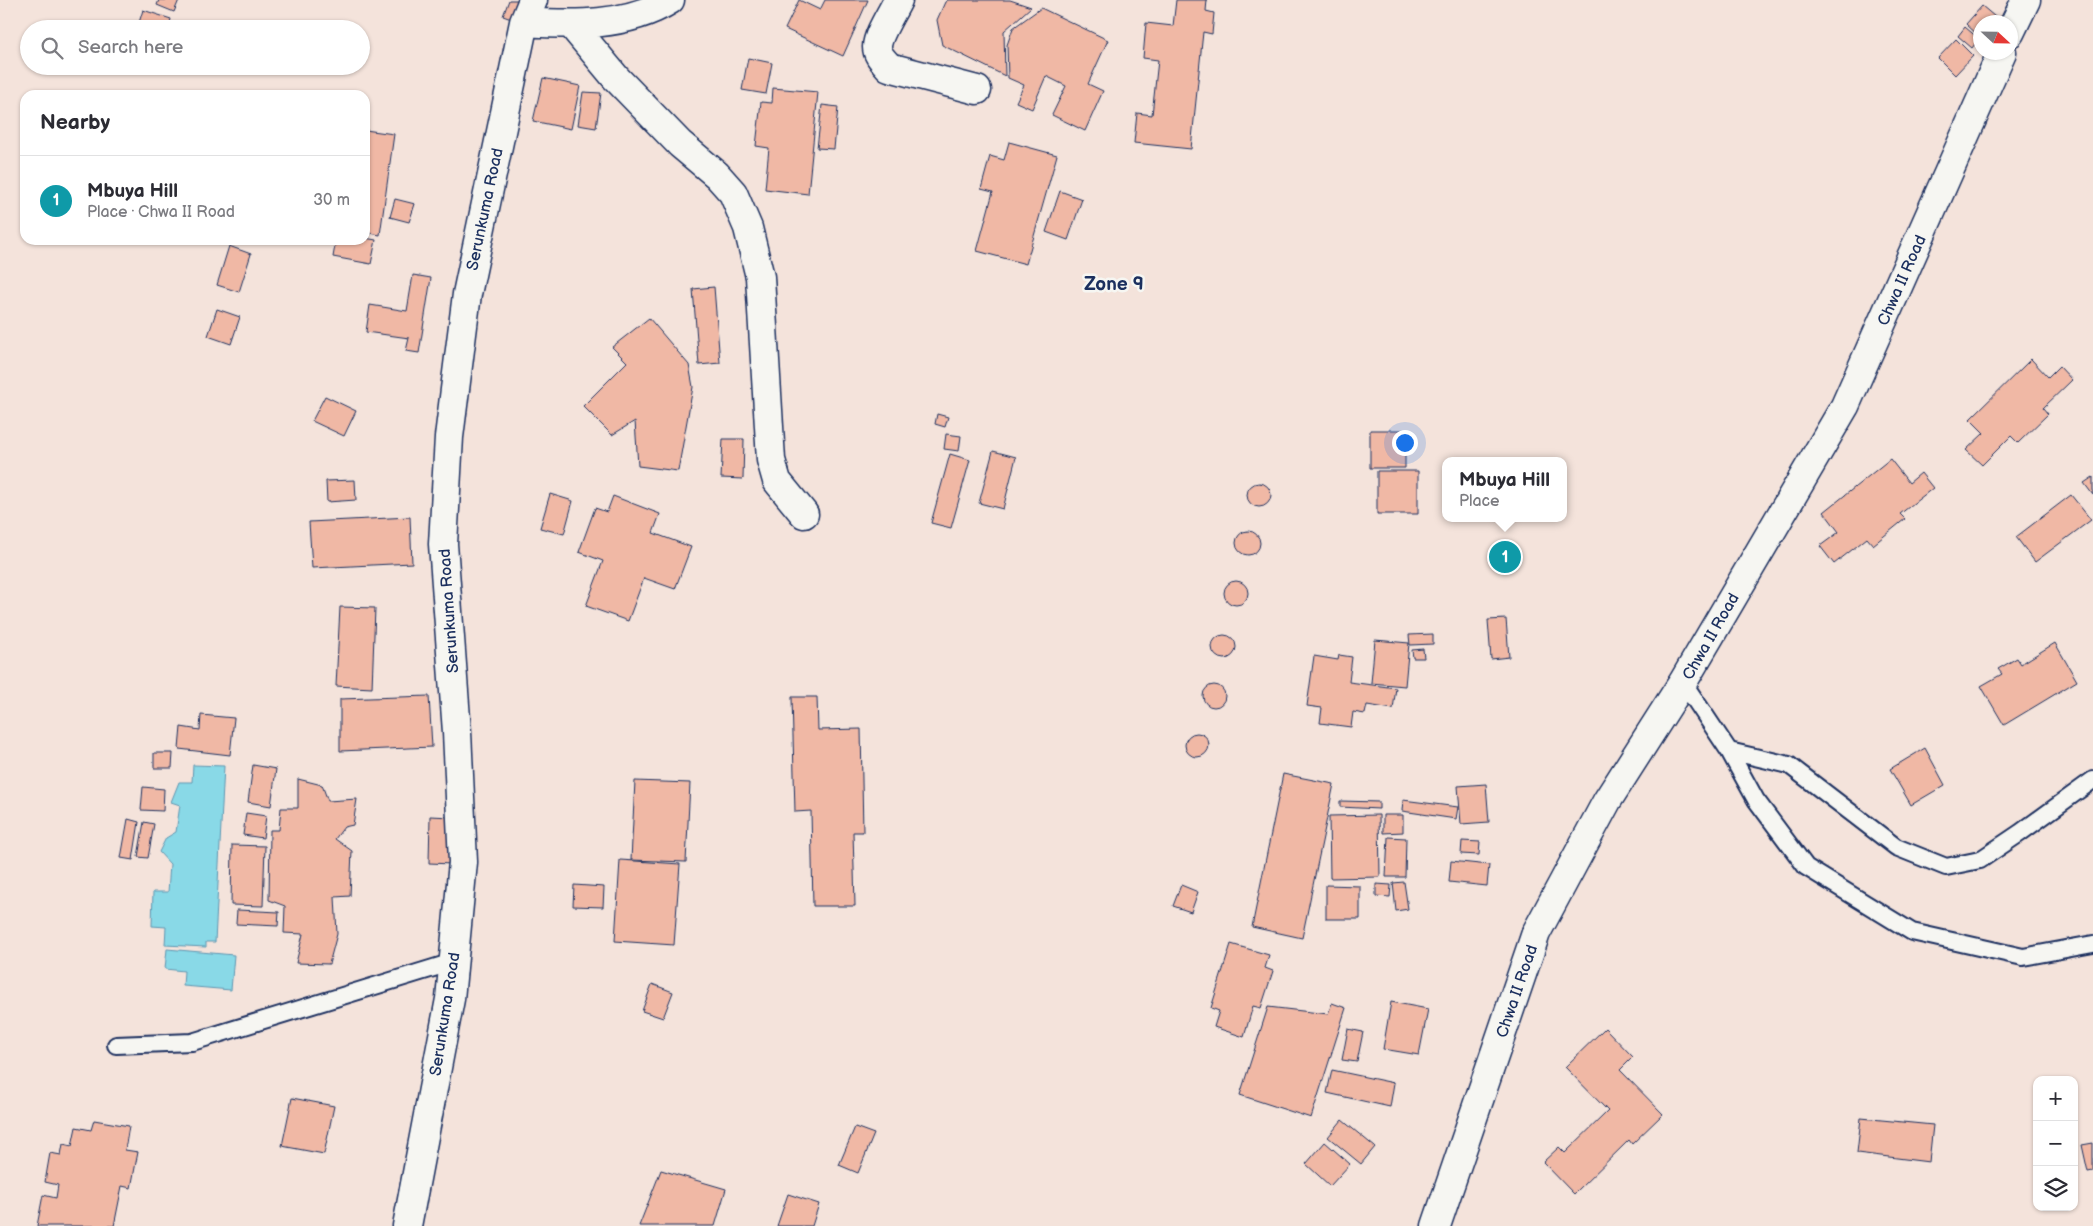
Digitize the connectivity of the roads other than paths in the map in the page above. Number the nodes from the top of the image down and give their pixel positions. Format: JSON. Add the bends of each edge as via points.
{"nodes":[{"id":1,"x":670,"y":0,"type":"edge"},
{"id":2,"x":898,"y":0,"type":"edge"},
{"id":3,"x":2026,"y":0,"type":"edge"},
{"id":4,"x":528,"y":11,"type":"edge"},
{"id":5,"x":2018,"y":16,"type":"edge"},
{"id":6,"x":572,"y":25,"type":"junction"},
{"id":7,"x":1998,"y":60,"type":"edge"},
{"id":8,"x":977,"y":90,"type":"dead end"},
{"id":9,"x":804,"y":514,"type":"dead end"},
{"id":10,"x":1683,"y":682,"type":"junction"},
{"id":11,"x":1729,"y":751,"type":"junction"},
{"id":12,"x":2093,"y":780,"type":"edge"},
{"id":13,"x":2093,"y":944,"type":"edge"},
{"id":14,"x":453,"y":962,"type":"junction"},
{"id":15,"x":116,"y":1045,"type":"dead end"},
{"id":16,"x":407,"y":1226,"type":"edge"},
{"id":17,"x":1436,"y":1226,"type":"edge"}],
"edges":[{"from":1,"to":6,"type":"street","via":[[622,19]]},
{"from":2,"to":8,"type":"street","via":[[880,37],[877,47],[880,56],[890,67]]},
{"from":3,"to":5,"type":"street"},
{"from":4,"to":6,"type":"street"},
{"from":4,"to":14,"type":"street","name":"Serunkuma Road","via":[[467,294],[449,437],[443,544],[463,862]]},
{"from":6,"to":9,"type":"street","via":[[616,78],[733,193],[748,228],[760,277],[771,460],[777,481]]},
{"from":7,"to":10,"type":"street","name":"Chwa II Road","via":[[1844,406]]},
{"from":10,"to":11,"type":"lane"},
{"from":10,"to":17,"type":"street","name":"Chwa II Road","via":[[1607,801],[1536,934]]},
{"from":11,"to":12,"type":"lane","via":[[1789,765],[1896,847],[1946,867],[1980,860]]},
{"from":11,"to":13,"type":"lane","via":[[1756,800],[1806,867],[1912,932],[2023,958]]},
{"from":14,"to":15,"type":"lane","via":[[192,1042]]},
{"from":14,"to":16,"type":"street","name":"Serunkuma Road","via":[[450,999]]}]}
